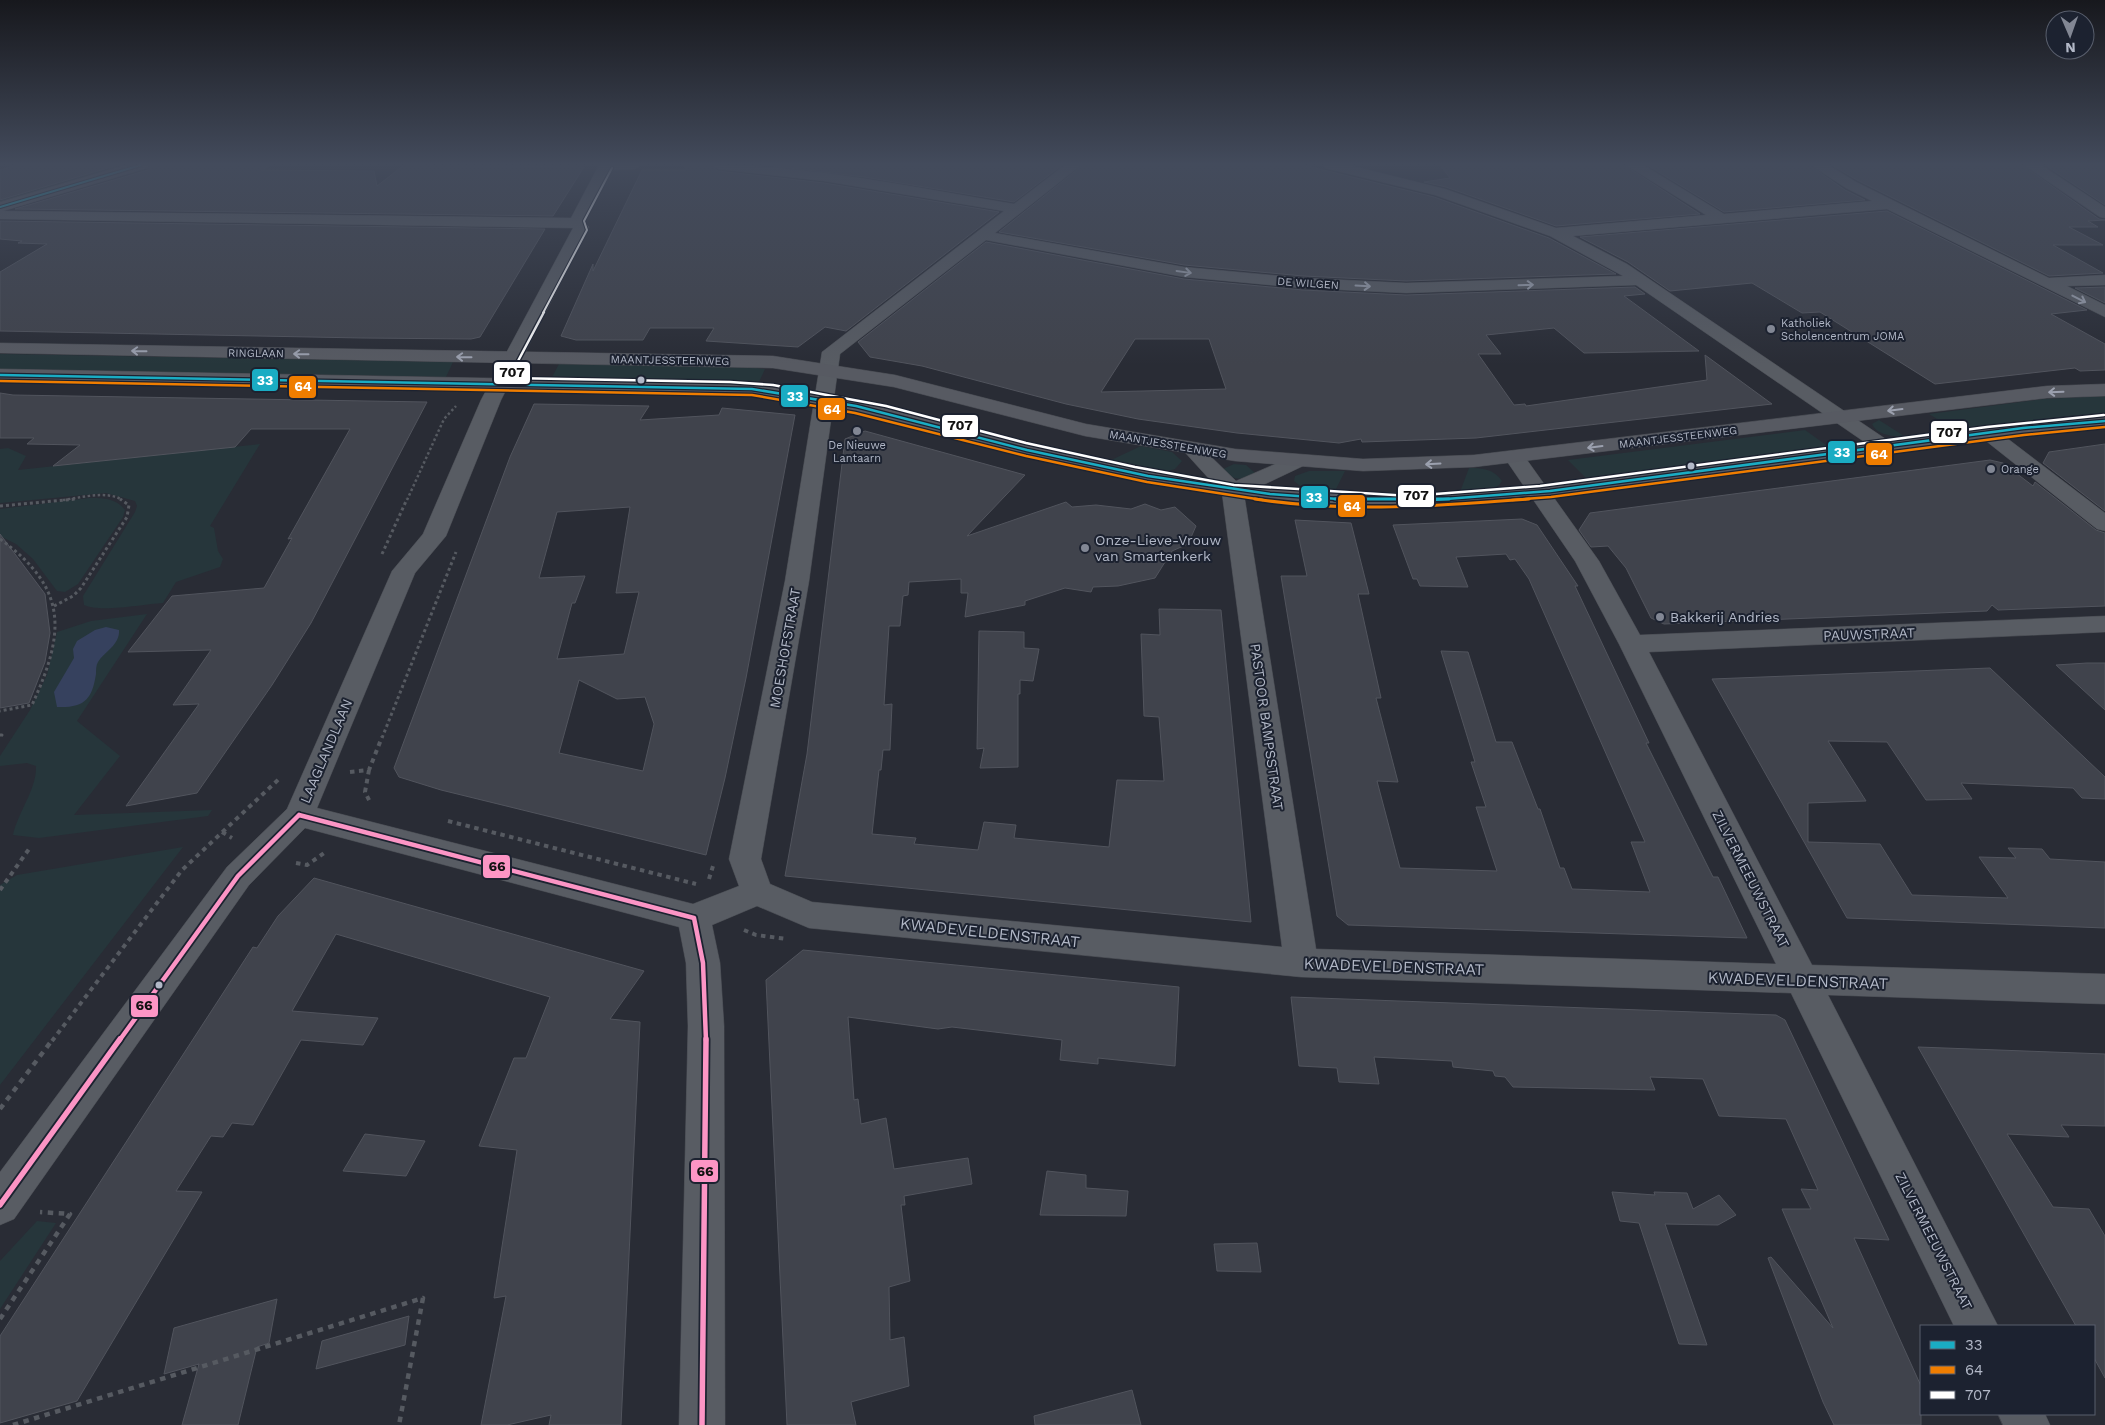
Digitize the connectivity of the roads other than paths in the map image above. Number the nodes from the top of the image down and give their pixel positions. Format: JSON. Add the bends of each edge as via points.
{"nodes":[{"id":1,"x":579,"y":232,"type":"edge"},
{"id":2,"x":986,"y":232,"type":"edge"},
{"id":3,"x":1551,"y":232,"type":"edge"},
{"id":4,"x":1572,"y":232,"type":"edge"},
{"id":5,"x":1944,"y":232,"type":"edge"},
{"id":6,"x":1555,"y":233,"type":"junction"},
{"id":7,"x":981,"y":235,"type":"junction"},
{"id":8,"x":1639,"y":280,"type":"junction"},
{"id":9,"x":2105,"y":280,"type":"edge"},
{"id":10,"x":2047,"y":282,"type":"junction"},
{"id":11,"x":2105,"y":312,"type":"edge"},
{"id":12,"x":0,"y":348,"type":"edge"},
{"id":13,"x":512,"y":358,"type":"junction"},
{"id":14,"x":828,"y":370,"type":"junction"},
{"id":15,"x":0,"y":375,"type":"edge"},
{"id":16,"x":499,"y":384,"type":"junction"},
{"id":17,"x":2105,"y":390,"type":"edge"},
{"id":18,"x":825,"y":400,"type":"junction"},
{"id":19,"x":1840,"y":417,"type":"junction"},
{"id":20,"x":2105,"y":422,"type":"edge"},
{"id":21,"x":1988,"y":433,"type":"junction"},
{"id":22,"x":1191,"y":448,"type":"junction"},
{"id":23,"x":1886,"y":448,"type":"junction"},
{"id":24,"x":1515,"y":457,"type":"junction"},
{"id":25,"x":1296,"y":462,"type":"junction"},
{"id":26,"x":1233,"y":491,"type":"junction"},
{"id":27,"x":1541,"y":492,"type":"junction"},
{"id":28,"x":2105,"y":524,"type":"edge"},
{"id":29,"x":2105,"y":624,"type":"edge"},
{"id":30,"x":1632,"y":644,"type":"junction"},
{"id":31,"x":299,"y":815,"type":"junction"},
{"id":32,"x":757,"y":892,"type":"junction"},
{"id":33,"x":696,"y":901,"type":"junction"},
{"id":34,"x":1300,"y":963,"type":"junction"},
{"id":35,"x":1802,"y":980,"type":"junction"},
{"id":36,"x":2105,"y":989,"type":"edge"},
{"id":37,"x":0,"y":1205,"type":"edge"},
{"id":38,"x":1976,"y":1325,"type":"edge"},
{"id":39,"x":702,"y":1425,"type":"edge"}],
"edges":[{"from":1,"to":13,"type":"street","name":"LAAGLANDLAAN"},
{"from":2,"to":7,"type":"street"},
{"from":3,"to":6,"type":"street"},
{"from":4,"to":6,"type":"street"},
{"from":5,"to":10,"type":"street"},
{"from":6,"to":8,"type":"street","via":[[1621,267]]},
{"from":7,"to":8,"type":"street","name":"DE WILGEN","one_way":true,"via":[[1184,272],[1303,283],[1406,288]]},
{"from":7,"to":14,"type":"street","via":[[830,352]]},
{"from":8,"to":19,"type":"street"},
{"from":9,"to":10,"type":"street"},
{"from":10,"to":11,"type":"street","one_way":true},
{"from":13,"to":12,"type":"street","name":"RINGLAAN","one_way":true},
{"from":13,"to":14,"type":"street","name":"MAANTJESSTEENWEG","via":[[773,362]]},
{"from":13,"to":16,"type":"street","name":"LAAGLANDLAAN"},
{"from":14,"to":18,"type":"street"},
{"from":14,"to":22,"type":"street","name":"MAANTJESSTEENWEG","via":[[904,383],[1085,430]]},
{"from":15,"to":16,"type":"street","name":"RINGLAAN"},
{"from":16,"to":18,"type":"street","name":"MAANTJESSTEENWEG","via":[[730,388]]},
{"from":16,"to":31,"type":"street","name":"LAAGLANDLAAN","via":[[434,536],[404,571]]},
{"from":17,"to":19,"type":"street","name":"MAANTJESSTEENWEG","one_way":true,"via":[[2047,392]]},
{"from":18,"to":26,"type":"street","name":"MAANTJESSTEENWEG","via":[[885,412],[1025,450]]},
{"from":18,"to":32,"type":"street","name":"MOESHOFSTRAAT","via":[[795,590],[744,859]]},
{"from":19,"to":23,"type":"street"},
{"from":19,"to":24,"type":"street","name":"MAANTJESSTEENWEG","one_way":true},
{"from":20,"to":21,"type":"street","name":"MAANTJESSTEENWEG"},
{"from":21,"to":23,"type":"street","name":"MAANTJESSTEENWEG"},
{"from":21,"to":28,"type":"street"},
{"from":22,"to":25,"type":"street","name":"MAANTJESSTEENWEG"},
{"from":22,"to":26,"type":"street"},
{"from":23,"to":27,"type":"street","name":"MAANTJESSTEENWEG"},
{"from":24,"to":25,"type":"street","name":"MAANTJESSTEENWEG","one_way":true,"via":[[1409,465]]},
{"from":24,"to":27,"type":"street"},
{"from":25,"to":26,"type":"street"},
{"from":26,"to":27,"type":"street","name":"MAANTJESSTEENWEG","via":[[1410,502]]},
{"from":26,"to":34,"type":"street","name":"PASTOOR BAMPSSTRAAT"},
{"from":27,"to":30,"type":"street","name":"ZILVERMEEUWSTRAAT","via":[[1587,562]]},
{"from":29,"to":30,"type":"street","name":"PAUWSTRAAT"},
{"from":30,"to":35,"type":"street","name":"ZILVERMEEUWSTRAAT"},
{"from":31,"to":33,"type":"street","name":"LAAGLANDLAAN"},
{"from":31,"to":37,"type":"street","via":[[238,876]]},
{"from":32,"to":33,"type":"street"},
{"from":32,"to":34,"type":"street","name":"KWADEVELDENSTRAAT","via":[[809,915]]},
{"from":33,"to":39,"type":"street","via":[[706,1026]]},
{"from":34,"to":35,"type":"street","name":"KWADEVELDENSTRAAT"},
{"from":35,"to":36,"type":"street","name":"KWADEVELDENSTRAAT"},
{"from":35,"to":38,"type":"street","name":"ZILVERMEEUWSTRAAT"}]}
